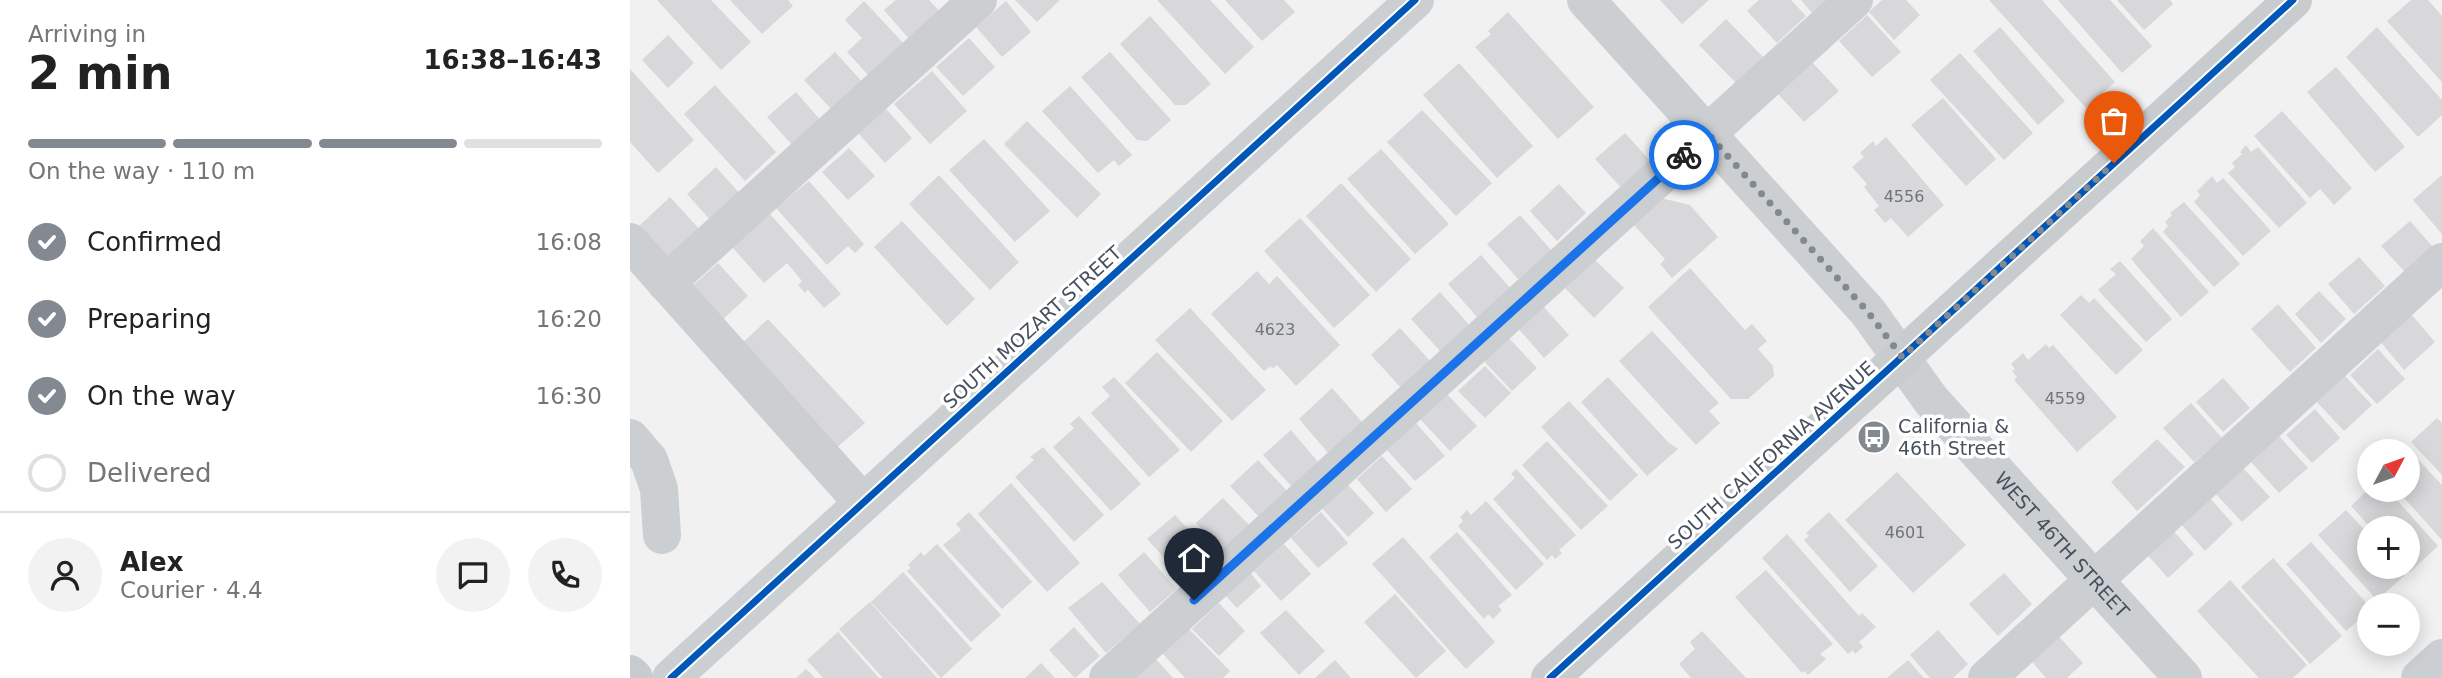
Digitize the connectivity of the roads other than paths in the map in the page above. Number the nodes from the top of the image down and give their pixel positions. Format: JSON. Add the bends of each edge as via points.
{"nodes":[{"id":1,"x":978,"y":0,"type":"edge"},
{"id":2,"x":1415,"y":0,"type":"edge"},
{"id":3,"x":1586,"y":0,"type":"edge"},
{"id":4,"x":1854,"y":0,"type":"edge"},
{"id":5,"x":2293,"y":0,"type":"edge"},
{"id":6,"x":1707,"y":133,"type":"junction"},
{"id":7,"x":630,"y":242,"type":"edge"},
{"id":8,"x":2442,"y":262,"type":"edge"},
{"id":9,"x":666,"y":283,"type":"junction"},
{"id":10,"x":1902,"y":357,"type":"junction"},
{"id":11,"x":630,"y":438,"type":"edge"},
{"id":12,"x":630,"y":500,"type":"edge"},
{"id":13,"x":863,"y":503,"type":"junction"},
{"id":14,"x":2094,"y":580,"type":"junction"},
{"id":15,"x":2442,"y":658,"type":"edge"},
{"id":16,"x":630,"y":674,"type":"edge"},
{"id":17,"x":634,"y":678,"type":"edge"},
{"id":18,"x":671,"y":678,"type":"edge"},
{"id":19,"x":1108,"y":678,"type":"edge"},
{"id":20,"x":1550,"y":678,"type":"edge"},
{"id":21,"x":1987,"y":678,"type":"edge"},
{"id":22,"x":2183,"y":678,"type":"edge"},
{"id":23,"x":2420,"y":678,"type":"edge"}],
"edges":[{"from":1,"to":9,"type":"street"},
{"from":2,"to":13,"type":"street","name":"SOUTH MOZART STREET"},
{"from":3,"to":6,"type":"street","name":"WEST 46TH STREET"},
{"from":4,"to":6,"type":"street"},
{"from":5,"to":10,"type":"main road","name":"SOUTH CALIFORNIA AVENUE"},
{"from":6,"to":10,"type":"street","name":"WEST 46TH STREET","via":[[1868,312]]},
{"from":6,"to":19,"type":"street"},
{"from":7,"to":9,"type":"street"},
{"from":8,"to":14,"type":"street"},
{"from":9,"to":13,"type":"street"},
{"from":10,"to":14,"type":"street","name":"WEST 46TH STREET","via":[[1931,400]]},
{"from":10,"to":20,"type":"main road","name":"SOUTH CALIFORNIA AVENUE"},
{"from":11,"to":12,"type":"street","via":[[649,460],[659,489],[662,535]]},
{"from":13,"to":18,"type":"street","name":"SOUTH MOZART STREET"},
{"from":14,"to":21,"type":"street"},
{"from":14,"to":22,"type":"street","name":"WEST 46TH STREET"},
{"from":15,"to":23,"type":"street"},
{"from":16,"to":17,"type":"main road"}]}
